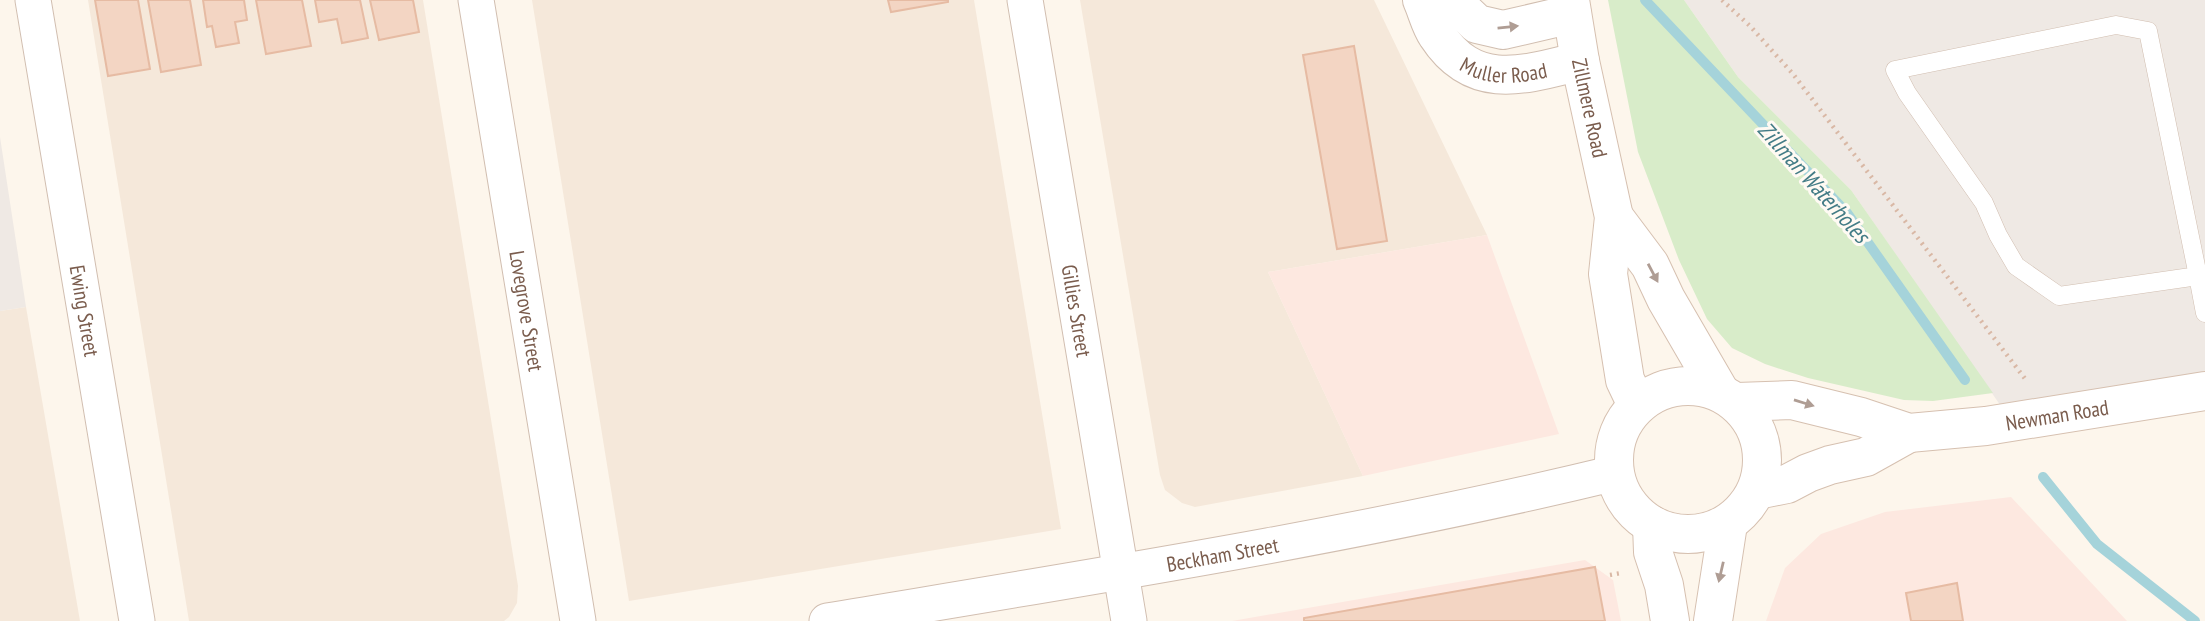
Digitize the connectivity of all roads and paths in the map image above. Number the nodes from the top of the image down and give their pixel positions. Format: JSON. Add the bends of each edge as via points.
{"nodes":[{"id":1,"x":33,"y":0,"type":"edge"},
{"id":2,"x":476,"y":0,"type":"edge"},
{"id":3,"x":1025,"y":0,"type":"edge"},
{"id":4,"x":1422,"y":0,"type":"edge"},
{"id":5,"x":1452,"y":0,"type":"edge"},
{"id":6,"x":1721,"y":0,"type":"edge"},
{"id":7,"x":1571,"y":7,"type":"edge"},
{"id":8,"x":1580,"y":61,"type":"junction"},
{"id":9,"x":1614,"y":217,"type":"junction"},
{"id":10,"x":2198,"y":276,"type":"junction"},
{"id":11,"x":2205,"y":313,"type":"edge"},
{"id":12,"x":2026,"y":380,"type":"dead end"},
{"id":13,"x":2205,"y":391,"type":"edge"},
{"id":14,"x":1728,"y":397,"type":"junction"},
{"id":15,"x":1637,"y":405,"type":"junction"},
{"id":16,"x":1909,"y":433,"type":"junction"},
{"id":17,"x":1615,"y":473,"type":"junction"},
{"id":18,"x":1757,"y":491,"type":"junction"},
{"id":19,"x":1728,"y":524,"type":"junction"},
{"id":20,"x":1652,"y":525,"type":"junction"},
{"id":21,"x":1121,"y":572,"type":"junction"},
{"id":22,"x":137,"y":621,"type":"edge"},
{"id":23,"x":578,"y":621,"type":"edge"},
{"id":24,"x":827,"y":621,"type":"edge"},
{"id":25,"x":1129,"y":621,"type":"edge"},
{"id":26,"x":1670,"y":621,"type":"edge"},
{"id":27,"x":1713,"y":621,"type":"edge"}],
"edges":[{"from":1,"to":22,"type":"street","name":"Ewing Street"},
{"from":2,"to":23,"type":"street","name":"Lovegrove Street"},
{"from":3,"to":21,"type":"street","name":"Gillies Street"},
{"from":4,"to":8,"type":"main road","name":"Muller Road","via":[[1436,34],[1459,62],[1485,75],[1512,75]]},
{"from":5,"to":7,"type":"main road","one_way":true,"via":[[1477,24],[1503,30]]},
{"from":6,"to":12,"type":"path","via":[[1793,74]]},
{"from":7,"to":8,"type":"main road","name":"Zillmere Road"},
{"from":8,"to":9,"type":"main road","name":"Zillmere Road"},
{"from":9,"to":14,"type":"main road","name":"Zillmere Road","one_way":true,"via":[[1650,265]]},
{"from":9,"to":15,"type":"main road","name":"Zillmere Road","via":[[1608,274],[1625,380]]},
{"from":10,"to":10,"type":"lane","via":[[2148,32],[2116,25],[1895,70],[1984,203],[2016,266],[2059,296]]},
{"from":10,"to":11,"type":"lane"},
{"from":13,"to":16,"type":"main road","name":"Newman Road","via":[[1998,424]]},
{"from":14,"to":15,"type":"main road","via":[[1699,386],[1676,386]]},
{"from":14,"to":16,"type":"main road","name":"Newman Road","one_way":true,"via":[[1792,400]]},
{"from":14,"to":18,"type":"main road","via":[[1752,421],[1761,443],[1763,467]]},
{"from":15,"to":17,"type":"main road","via":[[1622,425],[1614,448]]},
{"from":16,"to":18,"type":"main road","name":"Newman Road","via":[[1866,457]]},
{"from":17,"to":20,"type":"main road","via":[[1622,494]]},
{"from":17,"to":21,"type":"street","name":"Beckham Street","via":[[1444,513]]},
{"from":18,"to":19,"type":"main road"},
{"from":19,"to":20,"type":"main road","via":[[1690,535]]},
{"from":19,"to":27,"type":"main road","one_way":true},
{"from":20,"to":26,"type":"main road","via":[[1653,552]]},
{"from":21,"to":24,"type":"street","name":"Beckham Street"},
{"from":21,"to":25,"type":"street","name":"Gillies Street"}]}
